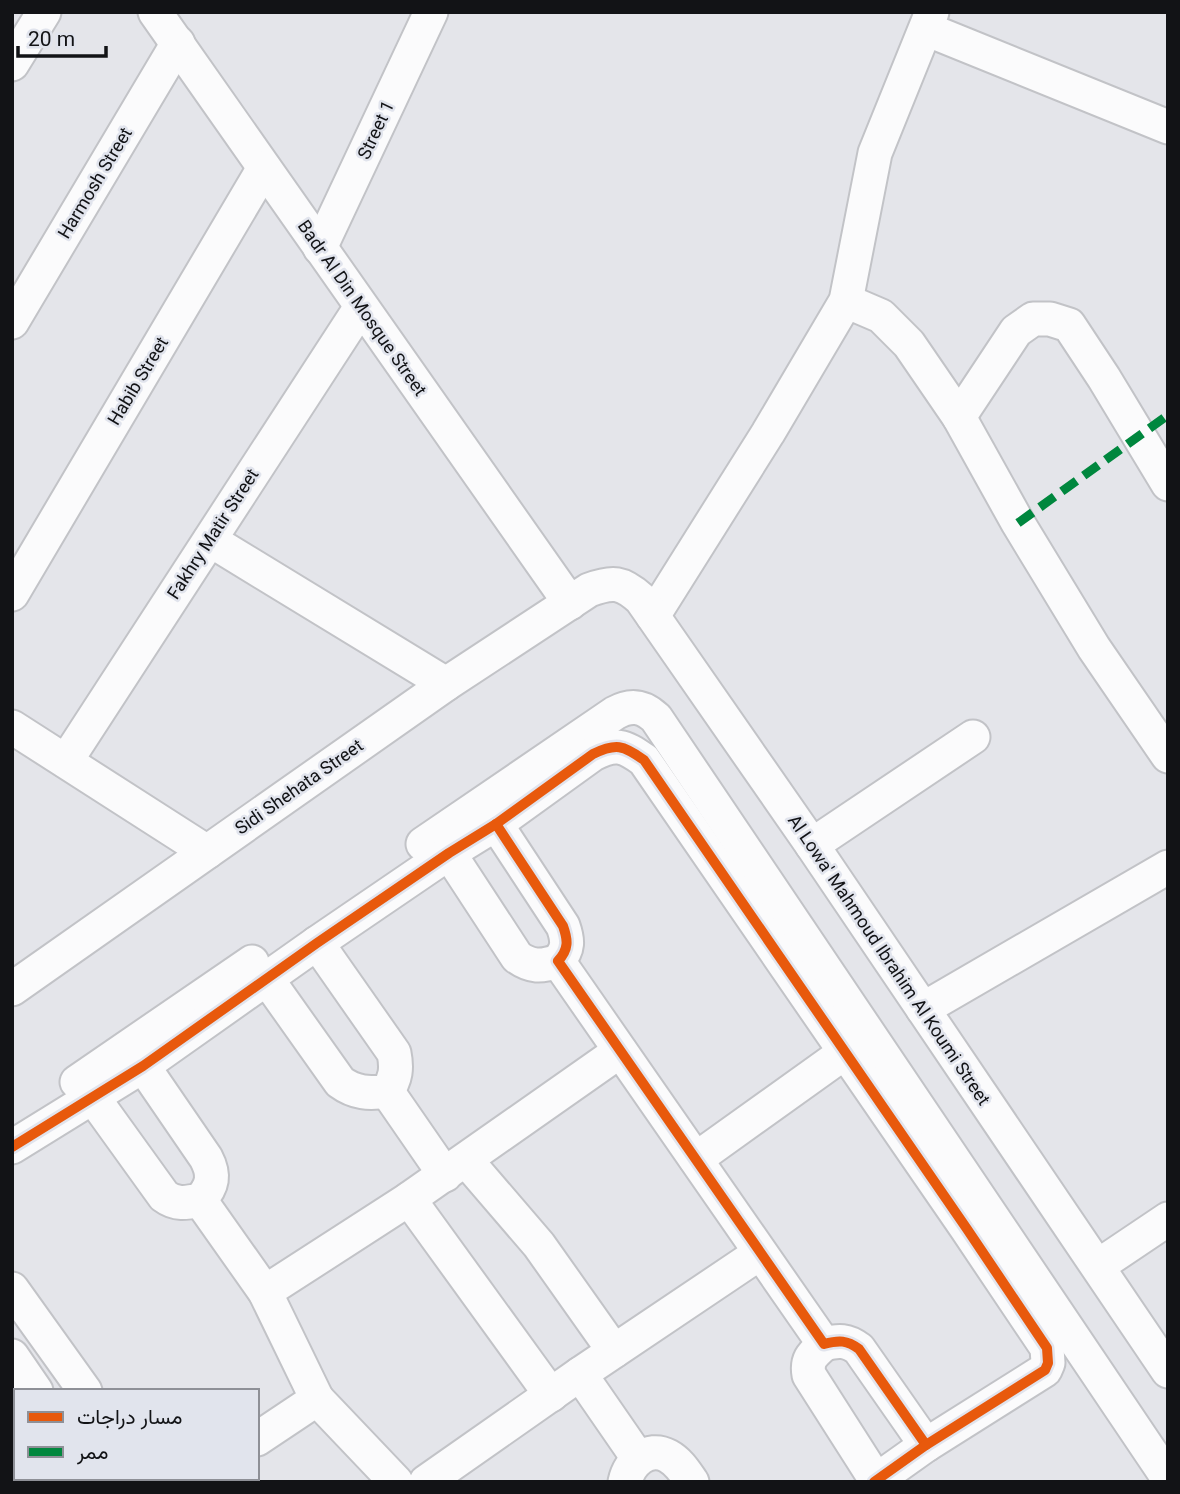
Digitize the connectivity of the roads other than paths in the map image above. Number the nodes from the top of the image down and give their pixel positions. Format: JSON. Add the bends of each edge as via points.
{"nodes":[{"id":1,"x":44,"y":12,"type":"edge"},
{"id":2,"x":155,"y":12,"type":"edge"},
{"id":3,"x":431,"y":12,"type":"edge"},
{"id":4,"x":929,"y":20,"type":"edge"},
{"id":5,"x":178,"y":43,"type":"junction"},
{"id":6,"x":12,"y":64,"type":"edge"},
{"id":7,"x":1168,"y":127,"type":"edge"},
{"id":8,"x":264,"y":168,"type":"junction"},
{"id":9,"x":320,"y":248,"type":"junction"},
{"id":10,"x":846,"y":301,"type":"junction"},
{"id":11,"x":360,"y":307,"type":"junction"},
{"id":12,"x":12,"y":322,"type":"edge"},
{"id":13,"x":959,"y":417,"type":"junction"},
{"id":14,"x":1168,"y":484,"type":"edge"},
{"id":15,"x":210,"y":540,"type":"junction"},
{"id":16,"x":12,"y":594,"type":"edge"},
{"id":17,"x":580,"y":597,"type":"junction"},
{"id":18,"x":653,"y":616,"type":"junction"},
{"id":19,"x":446,"y":684,"type":"junction"},
{"id":20,"x":12,"y":727,"type":"edge"},
{"id":21,"x":974,"y":737,"type":"dead end"},
{"id":22,"x":1168,"y":756,"type":"edge"},
{"id":23,"x":66,"y":761,"type":"junction"},
{"id":24,"x":496,"y":824,"type":"junction"},
{"id":25,"x":812,"y":845,"type":"junction"},
{"id":26,"x":207,"y":852,"type":"junction"},
{"id":27,"x":449,"y":853,"type":"junction"},
{"id":28,"x":1168,"y":867,"type":"edge"},
{"id":29,"x":317,"y":943,"type":"junction"},
{"id":30,"x":558,"y":961,"type":"junction"},
{"id":31,"x":267,"y":979,"type":"junction"},
{"id":32,"x":12,"y":989,"type":"edge"},
{"id":33,"x":923,"y":1009,"type":"junction"},
{"id":34,"x":181,"y":1025,"type":"junction"},
{"id":35,"x":857,"y":1043,"type":"junction"},
{"id":36,"x":620,"y":1051,"type":"junction"},
{"id":37,"x":143,"y":1066,"type":"junction"},
{"id":38,"x":387,"y":1091,"type":"junction"},
{"id":39,"x":92,"y":1096,"type":"junction"},
{"id":40,"x":12,"y":1126,"type":"edge"},
{"id":41,"x":12,"y":1147,"type":"edge"},
{"id":42,"x":696,"y":1159,"type":"junction"},
{"id":43,"x":456,"y":1167,"type":"junction"},
{"id":44,"x":409,"y":1199,"type":"junction"},
{"id":45,"x":200,"y":1200,"type":"junction"},
{"id":46,"x":1168,"y":1219,"type":"edge"},
{"id":47,"x":760,"y":1253,"type":"junction"},
{"id":48,"x":1098,"y":1266,"type":"junction"},
{"id":49,"x":12,"y":1289,"type":"edge"},
{"id":50,"x":265,"y":1292,"type":"junction"},
{"id":51,"x":824,"y":1344,"type":"junction"},
{"id":52,"x":614,"y":1351,"type":"junction"},
{"id":53,"x":12,"y":1356,"type":"edge"},
{"id":54,"x":1168,"y":1371,"type":"edge"},
{"id":55,"x":580,"y":1374,"type":"junction"},
{"id":56,"x":35,"y":1389,"type":"edge"},
{"id":57,"x":84,"y":1389,"type":"edge"},
{"id":58,"x":551,"y":1395,"type":"junction"},
{"id":59,"x":317,"y":1399,"type":"junction"},
{"id":60,"x":259,"y":1438,"type":"edge"},
{"id":61,"x":926,"y":1445,"type":"junction"},
{"id":62,"x":631,"y":1470,"type":"edge"},
{"id":63,"x":1168,"y":1478,"type":"edge"},
{"id":64,"x":875,"y":1481,"type":"edge"},
{"id":65,"x":396,"y":1482,"type":"edge"},
{"id":66,"x":426,"y":1482,"type":"edge"},
{"id":67,"x":692,"y":1482,"type":"edge"}],
"edges":[{"from":1,"to":6,"type":"street"},
{"from":2,"to":5,"type":"street","name":"Badr Al Din Mosque Street"},
{"from":3,"to":9,"type":"street","name":"Street 1"},
{"from":4,"to":7,"type":"street"},
{"from":4,"to":10,"type":"street","via":[[875,153]]},
{"from":5,"to":8,"type":"street","name":"Badr Al Din Mosque Street"},
{"from":5,"to":12,"type":"street","name":"Harmosh Street"},
{"from":8,"to":9,"type":"street","name":"Badr Al Din Mosque Street"},
{"from":8,"to":16,"type":"street","name":"Habib Street"},
{"from":9,"to":11,"type":"street","name":"Badr Al Din Mosque Street"},
{"from":10,"to":13,"type":"street","via":[[881,316],[909,344]]},
{"from":10,"to":18,"type":"street"},
{"from":11,"to":15,"type":"street","name":"Fakhry Matir Street"},
{"from":11,"to":17,"type":"street","name":"Badr Al Din Mosque Street"},
{"from":13,"to":14,"type":"street","via":[[1016,331],[1033,319],[1050,319],[1069,326]]},
{"from":13,"to":22,"type":"street","via":[[1094,648]]},
{"from":15,"to":19,"type":"street"},
{"from":15,"to":23,"type":"street","name":"Fakhry Matir Street"},
{"from":17,"to":18,"type":"street","name":"Al Lowa' Mahmoud Ibrahim Al Koumi Street","via":[[607,583],[627,587]]},
{"from":17,"to":19,"type":"street","name":"Sidi Shehata Street"},
{"from":18,"to":25,"type":"street","name":"Al Lowa' Mahmoud Ibrahim Al Koumi Street"},
{"from":19,"to":26,"type":"street","name":"Sidi Shehata Street"},
{"from":20,"to":23,"type":"street"},
{"from":21,"to":25,"type":"street"},
{"from":23,"to":26,"type":"street"},
{"from":24,"to":27,"type":"street"},
{"from":24,"to":30,"type":"street","via":[[563,926],[567,943]]},
{"from":24,"to":35,"type":"street","via":[[593,754],[609,746],[630,750],[644,760],[748,914]]},
{"from":25,"to":33,"type":"street","name":"Al Lowa' Mahmoud Ibrahim Al Koumi Street"},
{"from":26,"to":32,"type":"street","name":"Sidi Shehata Street"},
{"from":27,"to":29,"type":"street"},
{"from":27,"to":30,"type":"street","via":[[517,957],[536,967]]},
{"from":28,"to":33,"type":"street"},
{"from":29,"to":31,"type":"street"},
{"from":29,"to":38,"type":"street","via":[[394,1053],[396,1071]]},
{"from":30,"to":36,"type":"street"},
{"from":31,"to":34,"type":"street"},
{"from":31,"to":38,"type":"street","via":[[340,1082],[363,1093]]},
{"from":33,"to":48,"type":"street","name":"Al Lowa' Mahmoud Ibrahim Al Koumi Street"},
{"from":34,"to":35,"type":"street","via":[[615,713],[636,707],[656,718]]},
{"from":34,"to":37,"type":"street"},
{"from":34,"to":40,"type":"street"},
{"from":35,"to":42,"type":"street"},
{"from":35,"to":61,"type":"street","via":[[1047,1348],[1045,1370]]},
{"from":35,"to":63,"type":"street"},
{"from":36,"to":42,"type":"street"},
{"from":36,"to":43,"type":"street"},
{"from":37,"to":39,"type":"street"},
{"from":37,"to":45,"type":"street","via":[[212,1171],[211,1185]]},
{"from":38,"to":43,"type":"street"},
{"from":39,"to":41,"type":"street"},
{"from":39,"to":45,"type":"street","via":[[164,1196],[172,1202]]},
{"from":42,"to":47,"type":"street"},
{"from":43,"to":44,"type":"street"},
{"from":43,"to":52,"type":"street","via":[[539,1245]]},
{"from":44,"to":50,"type":"street"},
{"from":44,"to":58,"type":"street"},
{"from":45,"to":50,"type":"street"},
{"from":46,"to":48,"type":"street"},
{"from":47,"to":51,"type":"street"},
{"from":47,"to":52,"type":"street"},
{"from":48,"to":54,"type":"street","name":"Al Lowa' Mahmoud Ibrahim Al Koumi Street"},
{"from":49,"to":57,"type":"street"},
{"from":50,"to":59,"type":"street"},
{"from":51,"to":61,"type":"street","via":[[848,1342],[859,1349]]},
{"from":51,"to":64,"type":"street","via":[[811,1356],[809,1375]]},
{"from":52,"to":55,"type":"street"},
{"from":53,"to":56,"type":"street"},
{"from":55,"to":58,"type":"street"},
{"from":55,"to":62,"type":"street"},
{"from":58,"to":66,"type":"street"},
{"from":59,"to":60,"type":"street"},
{"from":59,"to":65,"type":"street"},
{"from":61,"to":64,"type":"street"},
{"from":62,"to":67,"type":"street","via":[[653,1454],[670,1457]]}]}
